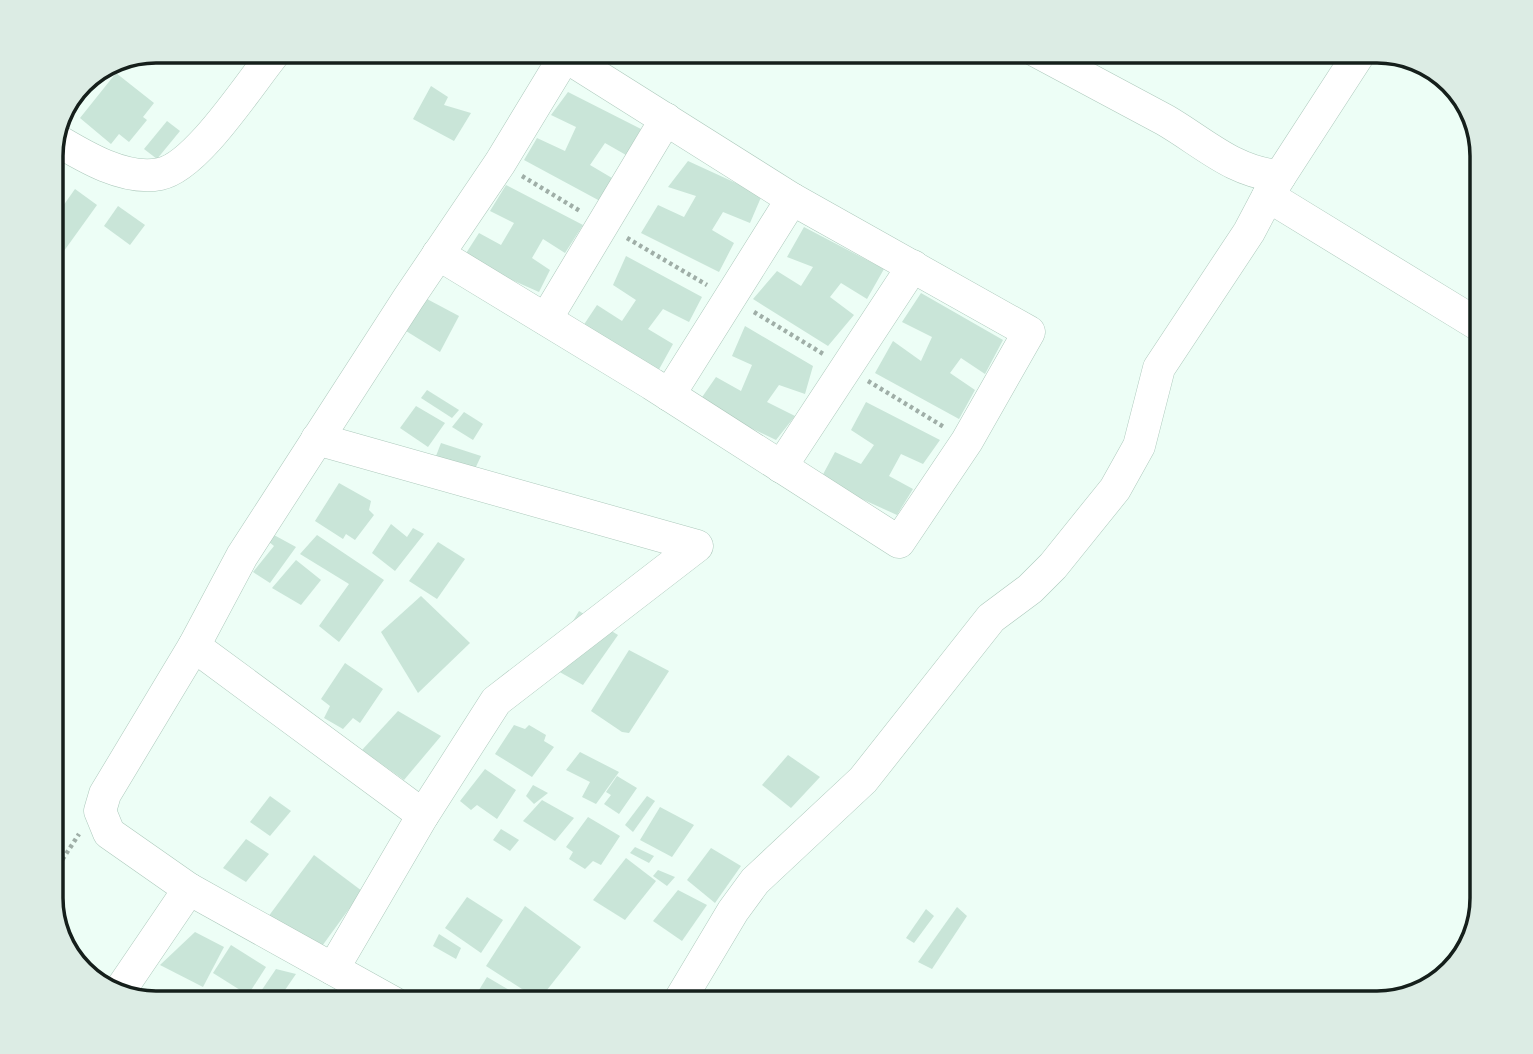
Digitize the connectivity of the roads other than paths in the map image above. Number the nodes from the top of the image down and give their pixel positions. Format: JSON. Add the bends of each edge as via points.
{"nodes":[{"id":1,"x":267,"y":63,"type":"edge"},
{"id":2,"x":560,"y":63,"type":"edge"},
{"id":3,"x":581,"y":63,"type":"edge"},
{"id":4,"x":1058,"y":63,"type":"edge"},
{"id":5,"x":1353,"y":63,"type":"edge"},
{"id":6,"x":666,"y":119,"type":"junction"},
{"id":7,"x":64,"y":144,"type":"edge"},
{"id":8,"x":1274,"y":186,"type":"junction"},
{"id":9,"x":792,"y":199,"type":"junction"},
{"id":10,"x":438,"y":254,"type":"junction"},
{"id":11,"x":913,"y":267,"type":"junction"},
{"id":12,"x":1470,"y":319,"type":"edge"},
{"id":13,"x":546,"y":320,"type":"junction"},
{"id":14,"x":669,"y":395,"type":"junction"},
{"id":15,"x":317,"y":439,"type":"junction"},
{"id":16,"x":781,"y":467,"type":"junction"},
{"id":17,"x":194,"y":646,"type":"junction"},
{"id":18,"x":423,"y":815,"type":"junction"},
{"id":19,"x":189,"y":889,"type":"junction"},
{"id":20,"x":333,"y":969,"type":"junction"},
{"id":21,"x":123,"y":984,"type":"edge"},
{"id":22,"x":372,"y":991,"type":"edge"},
{"id":23,"x":685,"y":991,"type":"edge"}],
"edges":[{"from":1,"to":7,"type":"street","via":[[209,136],[181,165],[160,174],[131,174]]},
{"from":2,"to":10,"type":"street"},
{"from":3,"to":6,"type":"street"},
{"from":4,"to":8,"type":"street"},
{"from":5,"to":8,"type":"street"},
{"from":6,"to":9,"type":"street"},
{"from":6,"to":13,"type":"street"},
{"from":8,"to":12,"type":"street"},
{"from":8,"to":23,"type":"street","via":[[1159,368],[1143,436],[1115,489],[1052,566],[991,618],[965,648],[863,780],[755,881]]},
{"from":9,"to":11,"type":"street"},
{"from":9,"to":14,"type":"street"},
{"from":10,"to":13,"type":"street"},
{"from":10,"to":15,"type":"street"},
{"from":11,"to":16,"type":"street"},
{"from":11,"to":16,"type":"street","via":[[1029,332],[967,441],[899,542]]},
{"from":13,"to":14,"type":"street"},
{"from":14,"to":16,"type":"street"},
{"from":15,"to":17,"type":"street","via":[[242,556]]},
{"from":15,"to":18,"type":"street","via":[[697,546],[496,701]]},
{"from":17,"to":18,"type":"street"},
{"from":17,"to":19,"type":"street","via":[[104,794],[100,811],[109,833]]},
{"from":18,"to":20,"type":"street"},
{"from":19,"to":20,"type":"street"},
{"from":19,"to":21,"type":"street"},
{"from":20,"to":22,"type":"street"}]}
